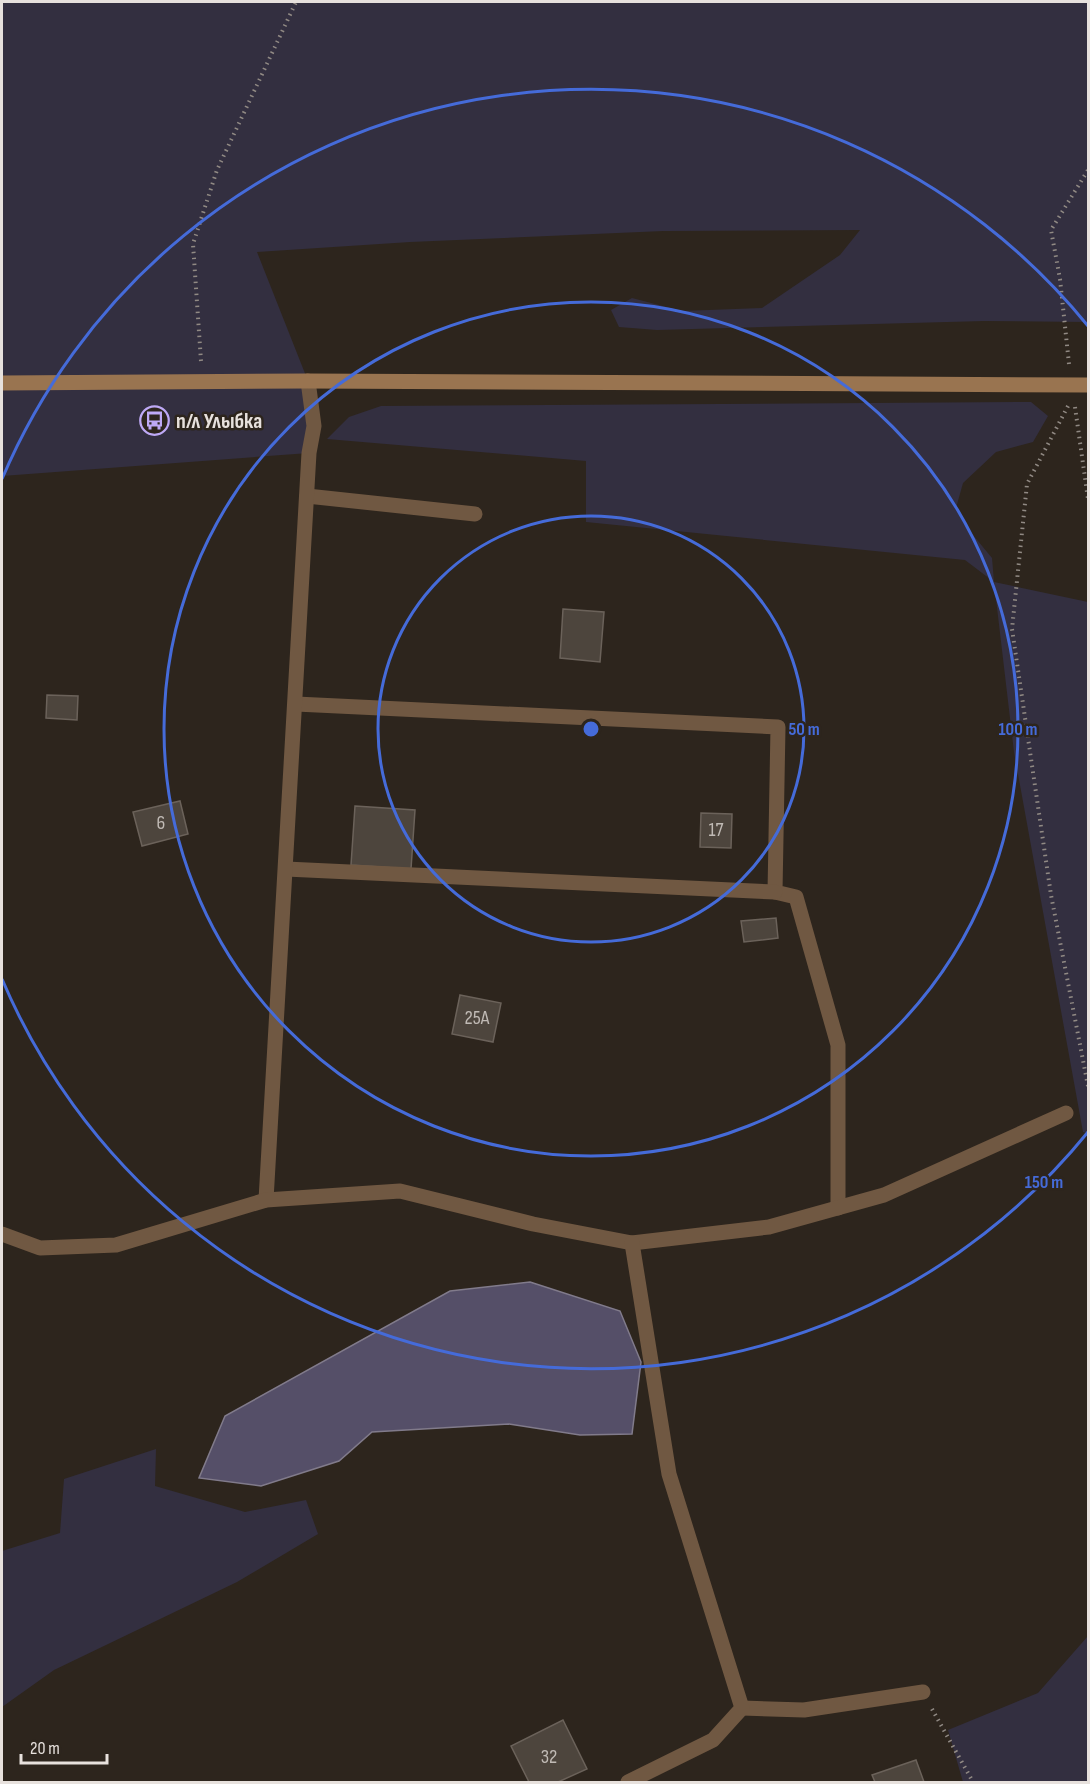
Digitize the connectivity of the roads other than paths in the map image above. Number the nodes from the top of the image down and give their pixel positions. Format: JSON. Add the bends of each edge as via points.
{"nodes":[{"id":1,"x":309,"y":381,"type":"junction"},
{"id":2,"x":2,"y":383,"type":"edge"},
{"id":3,"x":1089,"y":385,"type":"edge"},
{"id":4,"x":307,"y":495,"type":"junction"},
{"id":5,"x":475,"y":514,"type":"dead end"},
{"id":6,"x":296,"y":704,"type":"junction"},
{"id":7,"x":286,"y":869,"type":"junction"},
{"id":8,"x":776,"y":892,"type":"junction"},
{"id":9,"x":1066,"y":1113,"type":"dead end"},
{"id":10,"x":266,"y":1200,"type":"junction"},
{"id":11,"x":838,"y":1208,"type":"junction"},
{"id":12,"x":2,"y":1234,"type":"edge"},
{"id":13,"x":632,"y":1244,"type":"junction"},
{"id":14,"x":923,"y":1692,"type":"road end"},
{"id":15,"x":742,"y":1708,"type":"junction"},
{"id":16,"x":628,"y":1782,"type":"edge"}],
"edges":[{"from":1,"to":2,"type":"street"},
{"from":1,"to":3,"type":"street"},
{"from":1,"to":4,"type":"lane","via":[[314,426]]},
{"from":4,"to":5,"type":"lane"},
{"from":4,"to":6,"type":"lane"},
{"from":6,"to":7,"type":"lane"},
{"from":6,"to":8,"type":"lane","via":[[778,727]]},
{"from":7,"to":8,"type":"lane"},
{"from":7,"to":10,"type":"lane"},
{"from":8,"to":11,"type":"lane","via":[[796,897],[838,1045]]},
{"from":9,"to":11,"type":"lane","via":[[884,1195]]},
{"from":10,"to":12,"type":"lane","via":[[116,1245],[40,1248]]},
{"from":10,"to":13,"type":"lane","via":[[400,1191]]},
{"from":11,"to":13,"type":"lane","via":[[769,1227]]},
{"from":13,"to":15,"type":"lane","via":[[669,1474]]},
{"from":14,"to":15,"type":"lane","via":[[804,1710]]},
{"from":15,"to":16,"type":"lane","via":[[713,1740]]}]}
